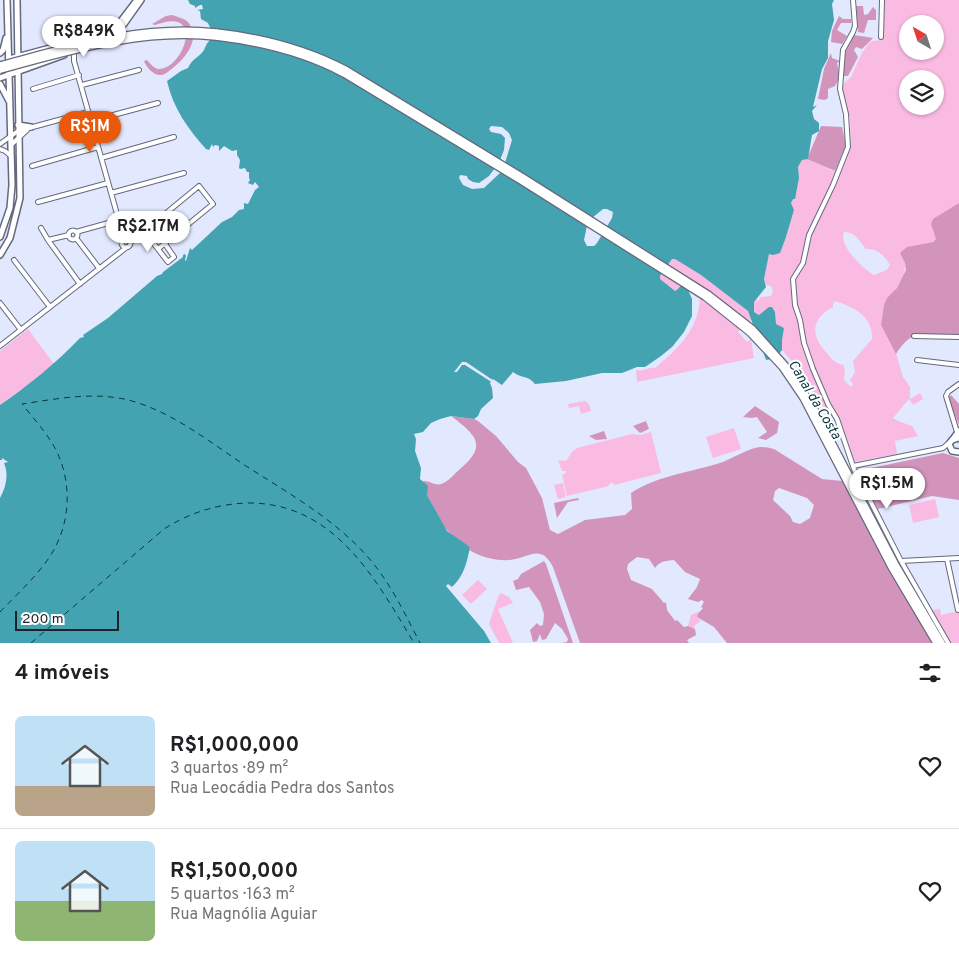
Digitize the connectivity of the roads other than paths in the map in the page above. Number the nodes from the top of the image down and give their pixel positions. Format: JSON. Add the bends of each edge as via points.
{"nodes":[{"id":1,"x":8,"y":0,"type":"edge"},
{"id":2,"x":17,"y":0,"type":"edge"},
{"id":3,"x":137,"y":0,"type":"edge"},
{"id":4,"x":141,"y":0,"type":"edge"},
{"id":5,"x":853,"y":0,"type":"edge"},
{"id":6,"x":882,"y":0,"type":"edge"},
{"id":7,"x":8,"y":23,"type":"junction"},
{"id":8,"x":18,"y":36,"type":"junction"},
{"id":9,"x":881,"y":37,"type":"dead end"},
{"id":10,"x":78,"y":50,"type":"junction"},
{"id":11,"x":0,"y":53,"type":"edge"},
{"id":12,"x":64,"y":55,"type":"junction"},
{"id":13,"x":18,"y":56,"type":"junction"},
{"id":14,"x":8,"y":59,"type":"junction"},
{"id":15,"x":74,"y":61,"type":"junction"},
{"id":16,"x":0,"y":65,"type":"edge"},
{"id":17,"x":0,"y":70,"type":"edge"},
{"id":18,"x":138,"y":70,"type":"dead end"},
{"id":19,"x":22,"y":71,"type":"junction"},
{"id":20,"x":10,"y":74,"type":"junction"},
{"id":21,"x":79,"y":75,"type":"junction"},
{"id":22,"x":0,"y":78,"type":"edge"},
{"id":23,"x":0,"y":84,"type":"edge"},
{"id":24,"x":82,"y":85,"type":"junction"},
{"id":25,"x":33,"y":89,"type":"dead end"},
{"id":26,"x":158,"y":103,"type":"dead end"},
{"id":27,"x":10,"y":105,"type":"junction"},
{"id":28,"x":88,"y":112,"type":"junction"},
{"id":29,"x":91,"y":121,"type":"junction"},
{"id":30,"x":31,"y":127,"type":"junction"},
{"id":31,"x":18,"y":131,"type":"junction"},
{"id":32,"x":10,"y":135,"type":"junction"},
{"id":33,"x":174,"y":137,"type":"dead end"},
{"id":34,"x":0,"y":144,"type":"edge"},
{"id":35,"x":11,"y":144,"type":"junction"},
{"id":36,"x":98,"y":147,"type":"junction"},
{"id":37,"x":0,"y":149,"type":"edge"},
{"id":38,"x":11,"y":156,"type":"junction"},
{"id":39,"x":101,"y":158,"type":"junction"},
{"id":40,"x":32,"y":166,"type":"dead end"},
{"id":41,"x":184,"y":173,"type":"dead end"},
{"id":42,"x":108,"y":183,"type":"junction"},
{"id":43,"x":111,"y":193,"type":"junction"},
{"id":44,"x":38,"y":202,"type":"dead end"},
{"id":45,"x":119,"y":220,"type":"junction"},
{"id":46,"x":41,"y":228,"type":"dead end"},
{"id":47,"x":76,"y":232,"type":"junction"},
{"id":48,"x":144,"y":232,"type":"junction"},
{"id":49,"x":69,"y":235,"type":"junction"},
{"id":50,"x":0,"y":237,"type":"edge"},
{"id":51,"x":76,"y":238,"type":"junction"},
{"id":52,"x":48,"y":240,"type":"junction"},
{"id":53,"x":123,"y":241,"type":"junction"},
{"id":54,"x":131,"y":242,"type":"junction"},
{"id":55,"x":164,"y":244,"type":"junction"},
{"id":56,"x":127,"y":247,"type":"junction"},
{"id":57,"x":158,"y":249,"type":"junction"},
{"id":58,"x":119,"y":252,"type":"junction"},
{"id":59,"x":0,"y":255,"type":"edge"},
{"id":60,"x":14,"y":260,"type":"dead end"},
{"id":61,"x":99,"y":268,"type":"junction"},
{"id":62,"x":80,"y":284,"type":"junction"},
{"id":63,"x":0,"y":304,"type":"edge"},
{"id":64,"x":50,"y":307,"type":"junction"},
{"id":65,"x":21,"y":330,"type":"junction"},
{"id":66,"x":914,"y":336,"type":"dead end"},
{"id":67,"x":959,"y":336,"type":"edge"},
{"id":68,"x":0,"y":346,"type":"edge"},
{"id":69,"x":918,"y":360,"type":"dead end"},
{"id":70,"x":959,"y":365,"type":"edge"},
{"id":71,"x":959,"y":384,"type":"edge"},
{"id":72,"x":956,"y":436,"type":"edge"},
{"id":73,"x":944,"y":448,"type":"junction"},
{"id":74,"x":952,"y":451,"type":"junction"},
{"id":75,"x":959,"y":452,"type":"edge"},
{"id":76,"x":853,"y":466,"type":"junction"},
{"id":77,"x":959,"y":558,"type":"edge"},
{"id":78,"x":947,"y":559,"type":"junction"},
{"id":79,"x":901,"y":561,"type":"junction"},
{"id":80,"x":958,"y":610,"type":"dead end"},
{"id":81,"x":936,"y":643,"type":"edge"},
{"id":82,"x":942,"y":643,"type":"edge"},
{"id":83,"x":948,"y":643,"type":"edge"}],
"edges":[{"from":1,"to":7,"type":"main road"},
{"from":2,"to":8,"type":"main road"},
{"from":3,"to":13,"type":"main road","via":[[110,30]]},
{"from":4,"to":10,"type":"main road","via":[[130,18],[115,32]]},
{"from":5,"to":76,"type":"street","via":[[855,26],[843,50],[840,89],[846,114],[848,147],[792,284],[808,355]]},
{"from":6,"to":9,"type":"street"},
{"from":7,"to":11,"type":"main road","via":[[5,45]]},
{"from":7,"to":14,"type":"main road"},
{"from":8,"to":13,"type":"main road"},
{"from":8,"to":14,"type":"main road"},
{"from":10,"to":12,"type":"main road"},
{"from":10,"to":15,"type":"street","via":[[74,52]]},
{"from":12,"to":15,"type":"street"},
{"from":12,"to":19,"type":"main road"},
{"from":13,"to":14,"type":"main road"},
{"from":13,"to":19,"type":"main road"},
{"from":14,"to":17,"type":"main road"},
{"from":14,"to":20,"type":"main road"},
{"from":15,"to":21,"type":"street"},
{"from":16,"to":82,"type":"main road","bridge":true,"via":[[118,36],[189,30],[237,35],[288,47],[322,58],[364,79],[708,294],[760,336],[812,404],[896,565]]},
{"from":17,"to":81,"type":"main road","bridge":true,"via":[[119,40],[189,35],[236,40],[287,51],[336,69],[370,88],[697,292],[750,333],[776,360],[803,398],[891,567]]},
{"from":18,"to":24,"type":"street"},
{"from":19,"to":20,"type":"main road"},
{"from":19,"to":31,"type":"main road"},
{"from":20,"to":22,"type":"main road"},
{"from":20,"to":27,"type":"main road"},
{"from":21,"to":24,"type":"street"},
{"from":21,"to":25,"type":"street"},
{"from":23,"to":27,"type":"main road"},
{"from":24,"to":28,"type":"street"},
{"from":26,"to":29,"type":"street"},
{"from":27,"to":32,"type":"main road"},
{"from":28,"to":29,"type":"street"},
{"from":28,"to":30,"type":"street"},
{"from":29,"to":36,"type":"street"},
{"from":30,"to":31,"type":"main road"},
{"from":30,"to":31,"type":"street"},
{"from":31,"to":32,"type":"street"},
{"from":31,"to":35,"type":"street"},
{"from":31,"to":59,"type":"main road","via":[[20,198],[10,238]]},
{"from":32,"to":34,"type":"street"},
{"from":32,"to":35,"type":"main road"},
{"from":33,"to":39,"type":"street"},
{"from":35,"to":38,"type":"main road"},
{"from":36,"to":39,"type":"street"},
{"from":36,"to":40,"type":"street"},
{"from":37,"to":38,"type":"street"},
{"from":38,"to":50,"type":"main road","via":[[10,208]]},
{"from":39,"to":42,"type":"street"},
{"from":41,"to":43,"type":"street"},
{"from":42,"to":43,"type":"street"},
{"from":42,"to":44,"type":"street"},
{"from":43,"to":45,"type":"street"},
{"from":45,"to":47,"type":"street"},
{"from":45,"to":53,"type":"street"},
{"from":46,"to":52,"type":"street"},
{"from":47,"to":49,"type":"street"},
{"from":47,"to":51,"type":"street"},
{"from":48,"to":54,"type":"street"},
{"from":48,"to":55,"type":"street","via":[[199,186],[213,204]]},
{"from":48,"to":57,"type":"street"},
{"from":49,"to":51,"type":"street","via":[[71,239]]},
{"from":49,"to":52,"type":"street"},
{"from":51,"to":61,"type":"street"},
{"from":52,"to":62,"type":"street"},
{"from":53,"to":54,"type":"street","via":[[129,239]]},
{"from":53,"to":56,"type":"street","via":[[123,246]]},
{"from":53,"to":58,"type":"street"},
{"from":54,"to":56,"type":"street"},
{"from":55,"to":57,"type":"street"},
{"from":55,"to":57,"type":"street","via":[[174,257],[168,262]]},
{"from":56,"to":58,"type":"street"},
{"from":58,"to":61,"type":"street"},
{"from":60,"to":64,"type":"street"},
{"from":61,"to":62,"type":"street"},
{"from":62,"to":64,"type":"street"},
{"from":63,"to":65,"type":"street"},
{"from":64,"to":65,"type":"street"},
{"from":65,"to":68,"type":"street"},
{"from":66,"to":67,"type":"street"},
{"from":69,"to":70,"type":"street"},
{"from":71,"to":72,"type":"street","via":[[946,396]]},
{"from":72,"to":73,"type":"street"},
{"from":72,"to":74,"type":"main road","via":[[950,447]]},
{"from":73,"to":74,"type":"street"},
{"from":73,"to":76,"type":"street"},
{"from":74,"to":75,"type":"main road"},
{"from":76,"to":79,"type":"street"},
{"from":77,"to":78,"type":"street"},
{"from":78,"to":79,"type":"street"},
{"from":78,"to":80,"type":"street"},
{"from":79,"to":83,"type":"street"}]}
